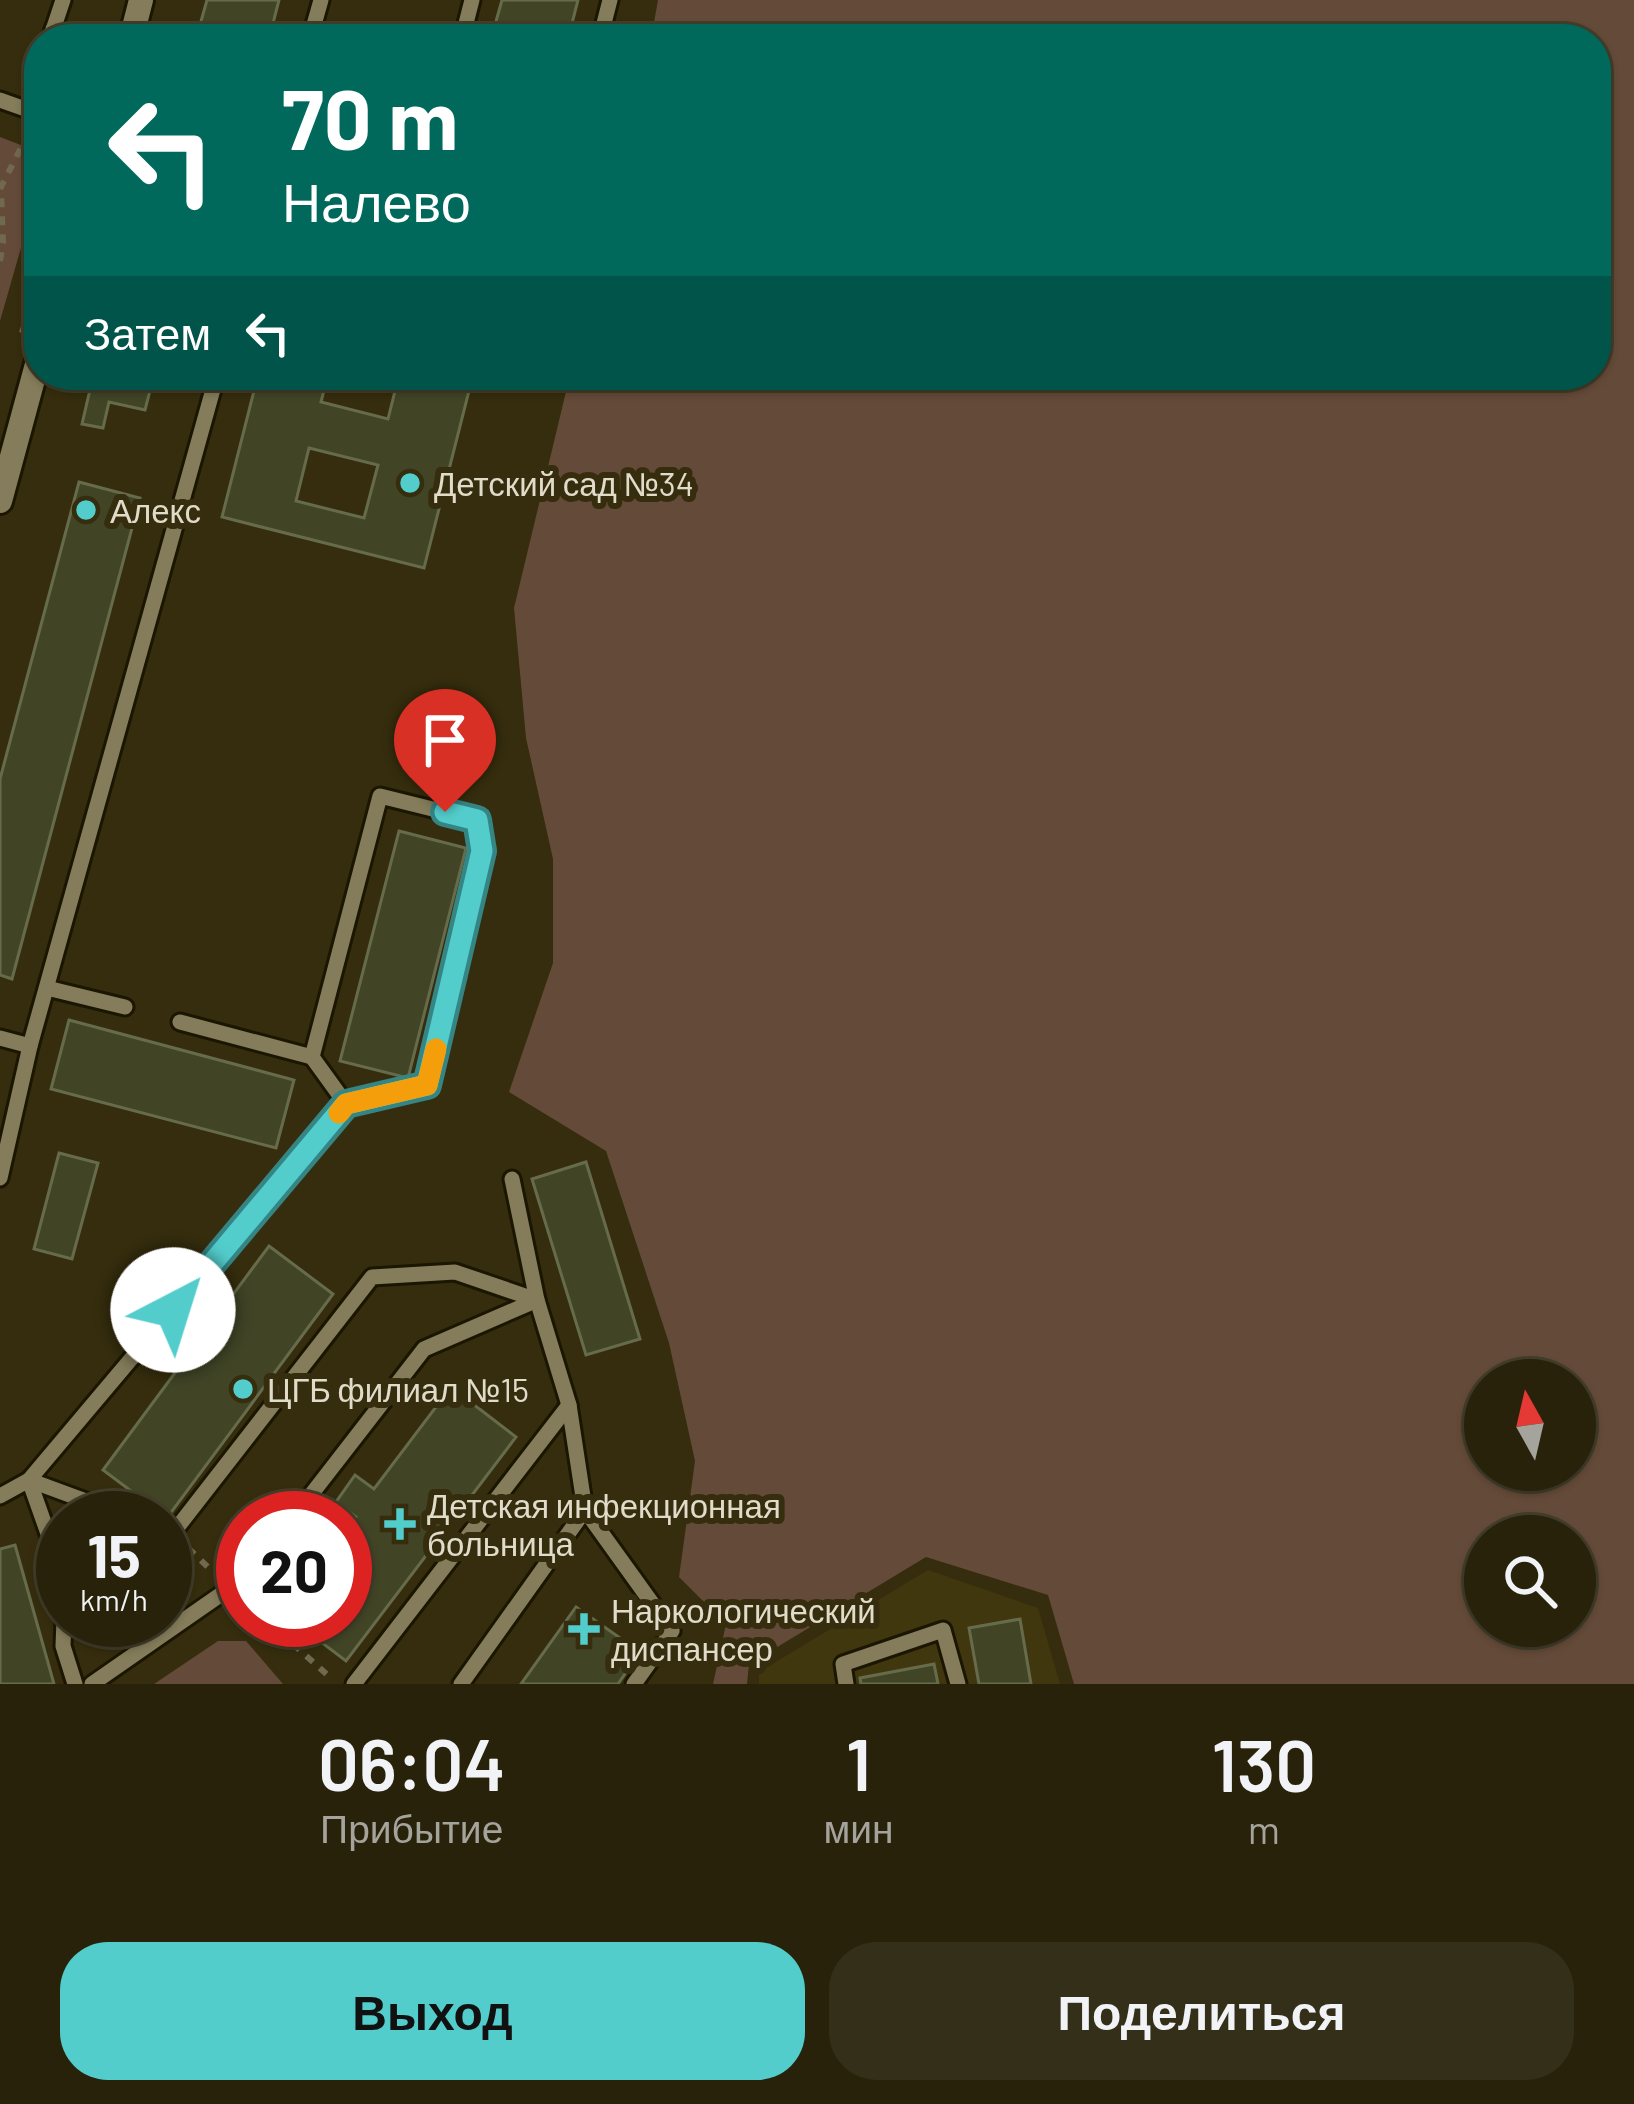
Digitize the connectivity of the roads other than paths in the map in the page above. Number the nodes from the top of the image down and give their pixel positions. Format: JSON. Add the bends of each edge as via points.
{"nodes":[{"id":1,"x":30,"y":390,"type":"edge"},
{"id":2,"x":213,"y":390,"type":"edge"},
{"id":3,"x":0,"y":501,"type":"edge"},
{"id":4,"x":47,"y":988,"type":"junction"},
{"id":5,"x":125,"y":1007,"type":"dead end"},
{"id":6,"x":180,"y":1022,"type":"dead end"},
{"id":7,"x":0,"y":1039,"type":"edge"},
{"id":8,"x":30,"y":1046,"type":"junction"},
{"id":9,"x":313,"y":1057,"type":"junction"},
{"id":10,"x":346,"y":1104,"type":"junction"},
{"id":11,"x":0,"y":1178,"type":"edge"},
{"id":12,"x":512,"y":1179,"type":"dead end"},
{"id":13,"x":537,"y":1300,"type":"junction"},
{"id":14,"x":569,"y":1405,"type":"junction"},
{"id":15,"x":29,"y":1480,"type":"junction"},
{"id":16,"x":59,"y":1491,"type":"edge"},
{"id":17,"x":314,"y":1491,"type":"edge"},
{"id":18,"x":0,"y":1496,"type":"edge"},
{"id":19,"x":36,"y":1500,"type":"edge"},
{"id":20,"x":192,"y":1503,"type":"edge"},
{"id":21,"x":585,"y":1510,"type":"junction"},
{"id":22,"x":216,"y":1598,"type":"edge"},
{"id":23,"x":63,"y":1647,"type":"edge"},
{"id":24,"x":75,"y":1684,"type":"edge"},
{"id":25,"x":92,"y":1684,"type":"edge"},
{"id":26,"x":354,"y":1684,"type":"edge"},
{"id":27,"x":461,"y":1684,"type":"edge"},
{"id":28,"x":634,"y":1684,"type":"edge"},
{"id":29,"x":846,"y":1684,"type":"edge"},
{"id":30,"x":958,"y":1684,"type":"edge"}],
"edges":[{"from":1,"to":3,"type":"street"},
{"from":2,"to":4,"type":"lane"},
{"from":4,"to":5,"type":"lane"},
{"from":4,"to":8,"type":"lane"},
{"from":6,"to":9,"type":"lane"},
{"from":7,"to":8,"type":"lane"},
{"from":8,"to":11,"type":"lane"},
{"from":9,"to":10,"type":"lane"},
{"from":9,"to":10,"type":"lane","via":[[380,796],[477,820],[482,851],[427,1085]]},
{"from":10,"to":15,"type":"lane"},
{"from":12,"to":13,"type":"lane"},
{"from":13,"to":14,"type":"lane"},
{"from":13,"to":17,"type":"lane","via":[[424,1349]]},
{"from":13,"to":20,"type":"lane","via":[[455,1272],[372,1277]]},
{"from":14,"to":21,"type":"lane"},
{"from":14,"to":26,"type":"lane"},
{"from":15,"to":16,"type":"lane"},
{"from":15,"to":18,"type":"lane"},
{"from":15,"to":19,"type":"lane"},
{"from":21,"to":27,"type":"lane"},
{"from":21,"to":28,"type":"lane","via":[[672,1630]]},
{"from":22,"to":25,"type":"lane"},
{"from":23,"to":24,"type":"lane"},
{"from":29,"to":30,"type":"lane","via":[[843,1664],[944,1630]]}]}
